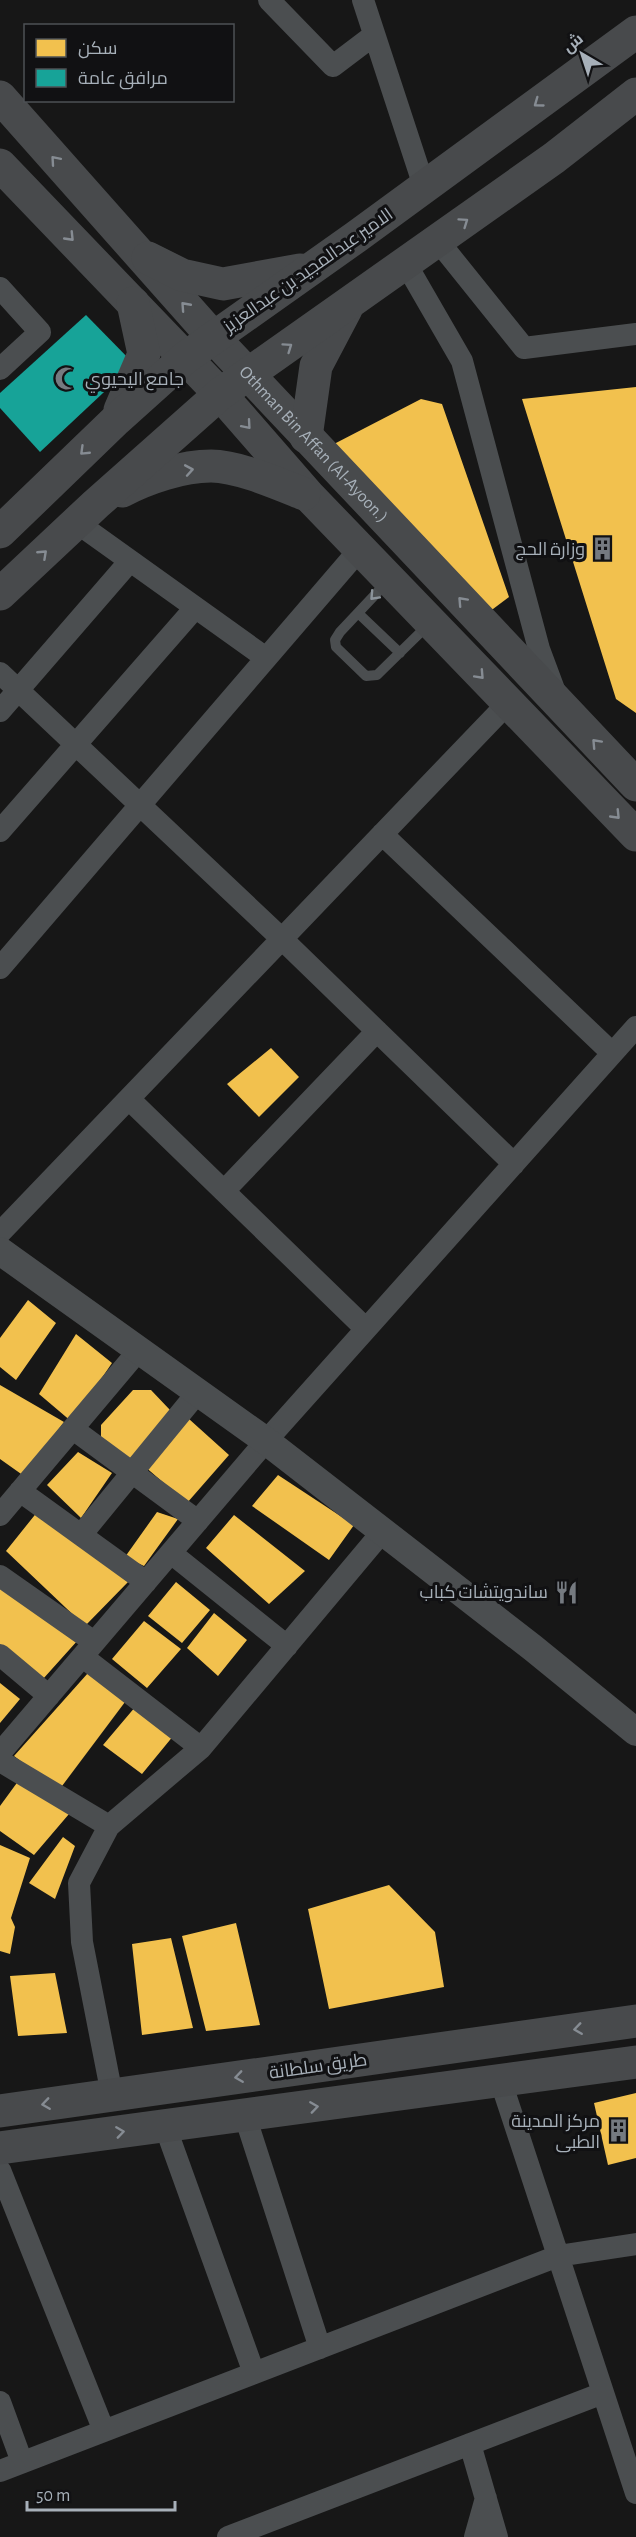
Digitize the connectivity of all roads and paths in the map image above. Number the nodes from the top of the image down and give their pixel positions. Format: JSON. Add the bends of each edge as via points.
{"nodes":[{"id":1,"x":269,"y":0,"type":"edge"},
{"id":2,"x":363,"y":0,"type":"edge"},
{"id":3,"x":636,"y":32,"type":"edge"},
{"id":4,"x":374,"y":35,"type":"junction"},
{"id":5,"x":636,"y":94,"type":"edge"},
{"id":6,"x":0,"y":97,"type":"edge"},
{"id":7,"x":636,"y":107,"type":"edge"},
{"id":8,"x":554,"y":158,"type":"junction"},
{"id":9,"x":0,"y":165,"type":"edge"},
{"id":10,"x":424,"y":186,"type":"junction"},
{"id":11,"x":438,"y":241,"type":"junction"},
{"id":12,"x":136,"y":252,"type":"junction"},
{"id":13,"x":406,"y":264,"type":"junction"},
{"id":14,"x":314,"y":267,"type":"junction"},
{"id":15,"x":0,"y":288,"type":"edge"},
{"id":16,"x":132,"y":301,"type":"junction"},
{"id":17,"x":349,"y":304,"type":"junction"},
{"id":18,"x":636,"y":334,"type":"edge"},
{"id":19,"x":213,"y":337,"type":"junction"},
{"id":20,"x":185,"y":358,"type":"junction"},
{"id":21,"x":0,"y":369,"type":"edge"},
{"id":22,"x":249,"y":375,"type":"junction"},
{"id":23,"x":220,"y":394,"type":"junction"},
{"id":24,"x":116,"y":420,"type":"junction"},
{"id":25,"x":306,"y":437,"type":"junction"},
{"id":26,"x":310,"y":497,"type":"junction"},
{"id":27,"x":86,"y":513,"type":"junction"},
{"id":28,"x":0,"y":532,"type":"edge"},
{"id":29,"x":360,"y":549,"type":"junction"},
{"id":30,"x":130,"y":561,"type":"junction"},
{"id":31,"x":389,"y":580,"type":"junction"},
{"id":32,"x":0,"y":594,"type":"edge"},
{"id":33,"x":195,"y":608,"type":"junction"},
{"id":34,"x":358,"y":613,"type":"junction"},
{"id":35,"x":430,"y":623,"type":"junction"},
{"id":36,"x":400,"y":653,"type":"junction"},
{"id":37,"x":266,"y":658,"type":"junction"},
{"id":38,"x":0,"y":674,"type":"edge"},
{"id":39,"x":18,"y":691,"type":"junction"},
{"id":40,"x":507,"y":704,"type":"junction"},
{"id":41,"x":559,"y":704,"type":"junction"},
{"id":42,"x":0,"y":711,"type":"edge"},
{"id":43,"x":75,"y":744,"type":"junction"},
{"id":44,"x":636,"y":785,"type":"edge"},
{"id":45,"x":139,"y":804,"type":"junction"},
{"id":46,"x":0,"y":831,"type":"edge"},
{"id":47,"x":382,"y":834,"type":"junction"},
{"id":48,"x":636,"y":835,"type":"edge"},
{"id":49,"x":282,"y":939,"type":"junction"},
{"id":50,"x":0,"y":968,"type":"edge"},
{"id":51,"x":636,"y":1027,"type":"edge"},
{"id":52,"x":377,"y":1031,"type":"junction"},
{"id":53,"x":612,"y":1053,"type":"junction"},
{"id":54,"x":129,"y":1099,"type":"junction"},
{"id":55,"x":514,"y":1164,"type":"junction"},
{"id":56,"x":224,"y":1191,"type":"junction"},
{"id":57,"x":2,"y":1251,"type":"edge"},
{"id":58,"x":366,"y":1329,"type":"junction"},
{"id":59,"x":139,"y":1350,"type":"junction"},
{"id":60,"x":198,"y":1392,"type":"junction"},
{"id":61,"x":73,"y":1429,"type":"junction"},
{"id":62,"x":266,"y":1441,"type":"junction"},
{"id":63,"x":132,"y":1473,"type":"junction"},
{"id":64,"x":20,"y":1491,"type":"junction"},
{"id":65,"x":0,"y":1515,"type":"edge"},
{"id":66,"x":198,"y":1521,"type":"junction"},
{"id":67,"x":382,"y":1531,"type":"junction"},
{"id":68,"x":81,"y":1535,"type":"junction"},
{"id":69,"x":171,"y":1553,"type":"junction"},
{"id":70,"x":0,"y":1576,"type":"edge"},
{"id":71,"x":146,"y":1582,"type":"junction"},
{"id":72,"x":287,"y":1646,"type":"junction"},
{"id":73,"x":88,"y":1649,"type":"junction"},
{"id":74,"x":0,"y":1655,"type":"edge"},
{"id":75,"x":49,"y":1696,"type":"junction"},
{"id":76,"x":636,"y":1732,"type":"edge"},
{"id":77,"x":201,"y":1748,"type":"junction"},
{"id":78,"x":0,"y":1753,"type":"edge"},
{"id":79,"x":0,"y":1761,"type":"edge"},
{"id":80,"x":109,"y":1826,"type":"junction"},
{"id":81,"x":636,"y":2021,"type":"edge"},
{"id":82,"x":636,"y":2062,"type":"edge"},
{"id":83,"x":501,"y":2082,"type":"junction"},
{"id":84,"x":112,"y":2095,"type":"junction"},
{"id":85,"x":1,"y":2109,"type":"edge"},
{"id":86,"x":245,"y":2116,"type":"junction"},
{"id":87,"x":165,"y":2126,"type":"junction"},
{"id":88,"x":0,"y":2148,"type":"edge"},
{"id":89,"x":0,"y":2170,"type":"edge"},
{"id":90,"x":636,"y":2244,"type":"edge"},
{"id":91,"x":558,"y":2256,"type":"junction"},
{"id":92,"x":320,"y":2348,"type":"junction"},
{"id":93,"x":254,"y":2373,"type":"junction"},
{"id":94,"x":603,"y":2392,"type":"junction"},
{"id":95,"x":0,"y":2403,"type":"edge"},
{"id":96,"x":104,"y":2431,"type":"junction"},
{"id":97,"x":470,"y":2444,"type":"junction"},
{"id":98,"x":22,"y":2463,"type":"junction"},
{"id":99,"x":0,"y":2471,"type":"edge"},
{"id":100,"x":636,"y":2493,"type":"edge"},
{"id":101,"x":486,"y":2498,"type":"junction"},
{"id":102,"x":228,"y":2537,"type":"edge"},
{"id":103,"x":475,"y":2537,"type":"edge"},
{"id":104,"x":498,"y":2537,"type":"edge"}],
"edges":[{"from":1,"to":4,"type":"street","via":[[333,66]]},
{"from":2,"to":4,"type":"street"},
{"from":3,"to":10,"type":"main road","name":"الامير عبدالمجيد بن عبدالعزيز","one_way":true},
{"from":4,"to":10,"type":"street"},
{"from":5,"to":8,"type":"main road"},
{"from":12,"to":6,"type":"main road","name":"Othman Bin Affan (Al-Ayoon.)","one_way":true},
{"from":7,"to":8,"type":"street"},
{"from":11,"to":8,"type":"main road","one_way":true},
{"from":9,"to":16,"type":"main road","name":"Othman Bin Affan (Al-Ayoon.)","one_way":true},
{"from":10,"to":14,"type":"main road","name":"الامير عبدالمجيد بن عبدالعزيز"},
{"from":11,"to":13,"type":"main road"},
{"from":11,"to":18,"type":"street","via":[[524,348]]},
{"from":12,"to":14,"type":"main road","via":[[182,275],[223,284]]},
{"from":19,"to":12,"type":"main road","name":"Othman Bin Affan (Al-Ayoon.)","one_way":true},
{"from":13,"to":17,"type":"main road"},
{"from":13,"to":41,"type":"street","via":[[462,361],[539,649]]},
{"from":14,"to":19,"type":"main road","name":"الامير عبدالمجيد بن عبدالعزيز"},
{"from":15,"to":21,"type":"street","via":[[40,333]]},
{"from":16,"to":20,"type":"main road","name":"Othman Bin Affan (Al-Ayoon.)"},
{"from":16,"to":24,"type":"main road","via":[[144,354]]},
{"from":22,"to":17,"type":"main road","one_way":true},
{"from":17,"to":25,"type":"main road","via":[[316,366]]},
{"from":19,"to":20,"type":"main road","name":"الامير عبدالمجيد بن عبدالعزيز"},
{"from":19,"to":22,"type":"main road","name":"Othman Bin Affan (Al-Ayoon.)"},
{"from":20,"to":23,"type":"main road","name":"Othman Bin Affan (Al-Ayoon.)"},
{"from":20,"to":24,"type":"main road","name":"الامير عبدالمجيد بن عبدالعزيز"},
{"from":22,"to":23,"type":"main road"},
{"from":22,"to":25,"type":"main road","name":"Othman Bin Affan (Al-Ayoon.)"},
{"from":23,"to":26,"type":"main road","name":"Othman Bin Affan (Al-Ayoon.)","one_way":true},
{"from":23,"to":27,"type":"main road"},
{"from":24,"to":28,"type":"main road","name":"الامير عبدالمجيد بن عبدالعزيز","one_way":true},
{"from":41,"to":25,"type":"main road","name":"Othman Bin Affan (Al-Ayoon.)","one_way":true},
{"from":27,"to":26,"type":"main road","one_way":true,"via":[[149,477],[211,466],[264,478]]},
{"from":26,"to":29,"type":"main road","name":"Othman Bin Affan (Al-Ayoon.)"},
{"from":27,"to":30,"type":"street"},
{"from":32,"to":27,"type":"main road","one_way":true},
{"from":29,"to":31,"type":"main road","name":"Othman Bin Affan (Al-Ayoon.)"},
{"from":29,"to":37,"type":"street"},
{"from":30,"to":33,"type":"street"},
{"from":30,"to":39,"type":"street"},
{"from":31,"to":34,"type":"lane","one_way":true},
{"from":31,"to":35,"type":"main road","name":"Othman Bin Affan (Al-Ayoon.)"},
{"from":33,"to":37,"type":"street"},
{"from":33,"to":43,"type":"street"},
{"from":34,"to":36,"type":"lane"},
{"from":34,"to":36,"type":"lane","via":[[335,640],[336,647],[366,676],[377,675]]},
{"from":35,"to":36,"type":"lane"},
{"from":35,"to":40,"type":"main road","name":"Othman Bin Affan (Al-Ayoon.)","one_way":true},
{"from":37,"to":45,"type":"street"},
{"from":38,"to":39,"type":"street"},
{"from":39,"to":42,"type":"street"},
{"from":39,"to":43,"type":"street"},
{"from":40,"to":47,"type":"street"},
{"from":40,"to":48,"type":"main road","name":"Othman Bin Affan (Al-Ayoon.)","one_way":true},
{"from":44,"to":41,"type":"main road","name":"Othman Bin Affan (Al-Ayoon.)","one_way":true},
{"from":43,"to":45,"type":"street"},
{"from":43,"to":46,"type":"street"},
{"from":45,"to":49,"type":"street"},
{"from":45,"to":50,"type":"street"},
{"from":47,"to":49,"type":"street"},
{"from":47,"to":53,"type":"street"},
{"from":49,"to":52,"type":"street"},
{"from":49,"to":54,"type":"street"},
{"from":51,"to":53,"type":"street"},
{"from":52,"to":55,"type":"street"},
{"from":52,"to":56,"type":"street"},
{"from":53,"to":55,"type":"street"},
{"from":54,"to":56,"type":"street"},
{"from":54,"to":57,"type":"street"},
{"from":55,"to":58,"type":"street"},
{"from":56,"to":58,"type":"street"},
{"from":57,"to":59,"type":"street"},
{"from":58,"to":62,"type":"street"},
{"from":59,"to":60,"type":"street"},
{"from":59,"to":61,"type":"street"},
{"from":60,"to":62,"type":"street"},
{"from":60,"to":63,"type":"street"},
{"from":61,"to":63,"type":"street"},
{"from":61,"to":64,"type":"street"},
{"from":62,"to":66,"type":"street"},
{"from":62,"to":67,"type":"street"},
{"from":63,"to":66,"type":"street"},
{"from":63,"to":68,"type":"street"},
{"from":64,"to":65,"type":"street"},
{"from":64,"to":68,"type":"street"},
{"from":66,"to":69,"type":"street"},
{"from":67,"to":72,"type":"street"},
{"from":67,"to":76,"type":"street"},
{"from":68,"to":71,"type":"street"},
{"from":69,"to":71,"type":"street"},
{"from":69,"to":72,"type":"street"},
{"from":70,"to":73,"type":"street"},
{"from":71,"to":73,"type":"street"},
{"from":72,"to":77,"type":"street"},
{"from":73,"to":75,"type":"street"},
{"from":73,"to":77,"type":"street"},
{"from":74,"to":75,"type":"street"},
{"from":75,"to":78,"type":"street"},
{"from":77,"to":80,"type":"street"},
{"from":79,"to":80,"type":"street"},
{"from":80,"to":84,"type":"street","via":[[79,1883],[82,1942]]},
{"from":81,"to":84,"type":"main road","name":"طريق سلطانة","one_way":true},
{"from":82,"to":83,"type":"main road"},
{"from":86,"to":83,"type":"main road","one_way":true},
{"from":83,"to":91,"type":"street"},
{"from":84,"to":85,"type":"main road","name":"طريق سلطانة","one_way":true},
{"from":86,"to":87,"type":"main road"},
{"from":86,"to":92,"type":"street"},
{"from":88,"to":87,"type":"main road","one_way":true},
{"from":87,"to":93,"type":"street"},
{"from":89,"to":96,"type":"street"},
{"from":90,"to":91,"type":"street"},
{"from":91,"to":92,"type":"street"},
{"from":91,"to":94,"type":"street"},
{"from":92,"to":93,"type":"street"},
{"from":93,"to":96,"type":"street"},
{"from":94,"to":97,"type":"street"},
{"from":94,"to":100,"type":"street"},
{"from":95,"to":98,"type":"street"},
{"from":96,"to":98,"type":"street"},
{"from":97,"to":101,"type":"street"},
{"from":97,"to":102,"type":"street"},
{"from":98,"to":99,"type":"street"},
{"from":101,"to":103,"type":"street"},
{"from":101,"to":104,"type":"street"}]}
